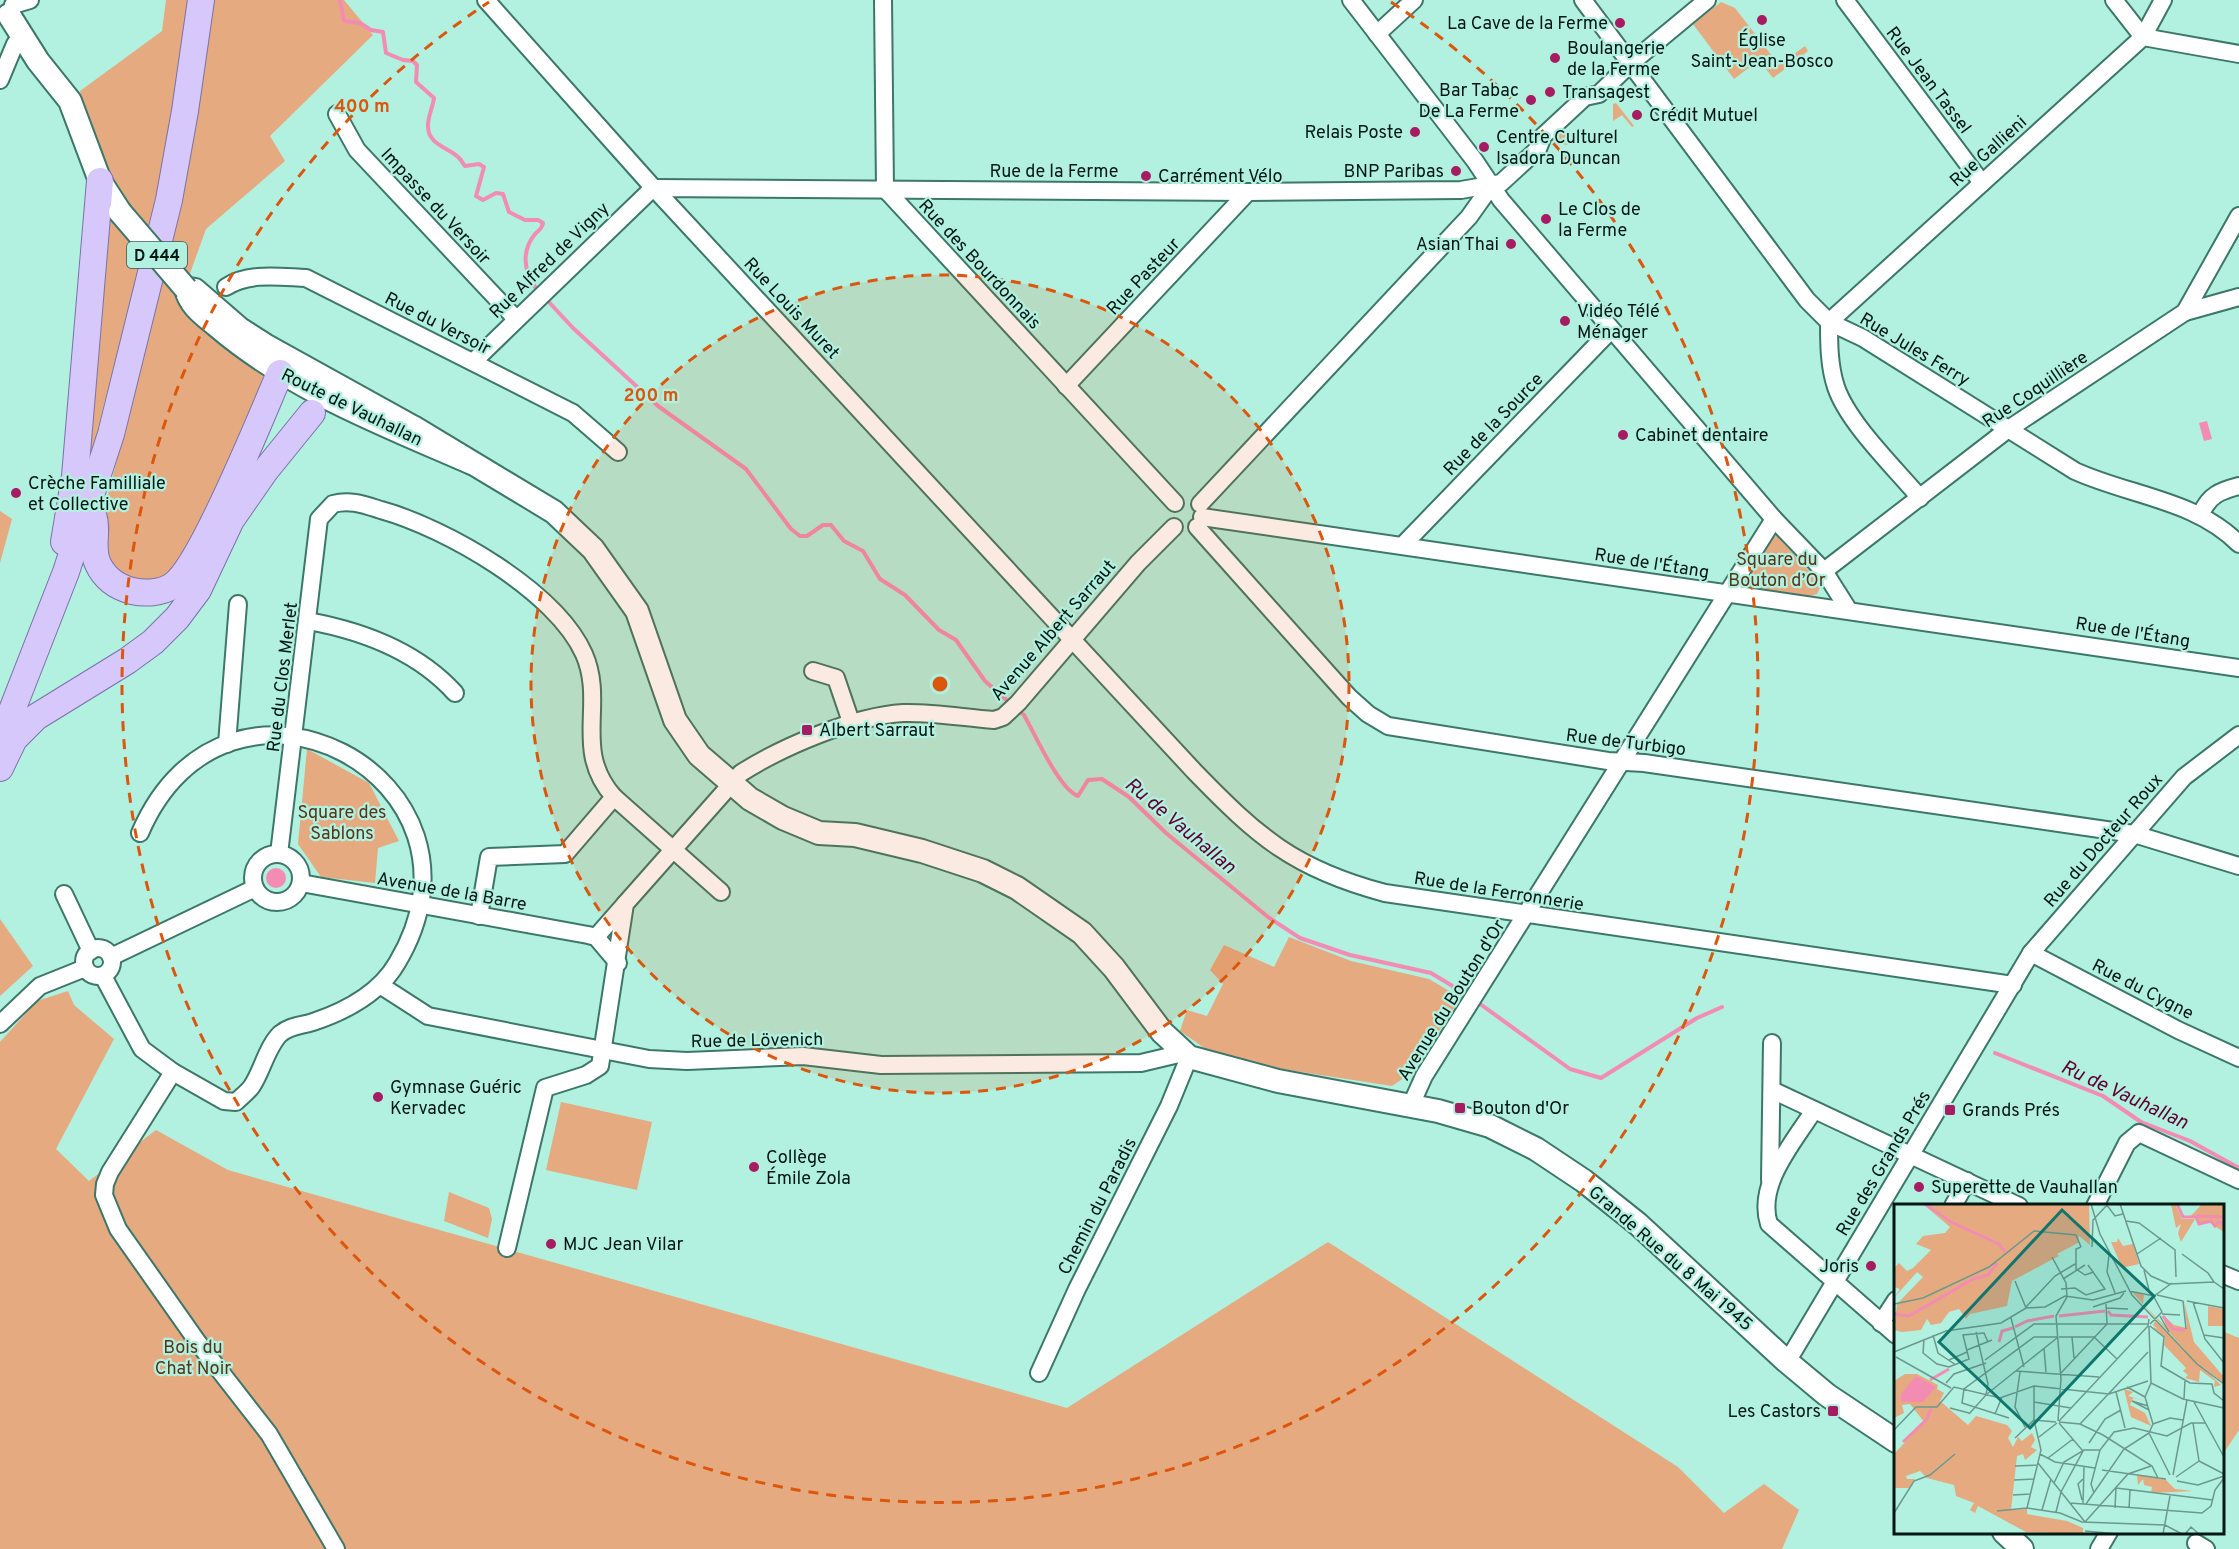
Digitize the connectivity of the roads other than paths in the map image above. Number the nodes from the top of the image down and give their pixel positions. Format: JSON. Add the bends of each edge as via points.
{"nodes":[{"id":1,"x":201,"y":0,"type":"edge"},
{"id":2,"x":883,"y":0,"type":"edge"},
{"id":3,"x":1351,"y":0,"type":"edge"},
{"id":4,"x":1414,"y":0,"type":"edge"},
{"id":5,"x":1583,"y":0,"type":"edge"},
{"id":6,"x":1707,"y":0,"type":"edge"},
{"id":7,"x":1845,"y":0,"type":"edge"},
{"id":8,"x":2114,"y":0,"type":"edge"},
{"id":9,"x":2163,"y":0,"type":"edge"},
{"id":10,"x":489,"y":1,"type":"edge"},
{"id":11,"x":11,"y":16,"type":"edge"},
{"id":12,"x":1377,"y":34,"type":"junction"},
{"id":13,"x":2143,"y":36,"type":"junction"},
{"id":14,"x":2239,"y":54,"type":"edge"},
{"id":15,"x":1631,"y":63,"type":"junction"},
{"id":16,"x":0,"y":80,"type":"edge"},
{"id":17,"x":337,"y":114,"type":"dead end"},
{"id":18,"x":100,"y":181,"type":"junction"},
{"id":19,"x":1982,"y":183,"type":"junction"},
{"id":20,"x":1491,"y":186,"type":"junction"},
{"id":21,"x":654,"y":188,"type":"junction"},
{"id":22,"x":885,"y":189,"type":"junction"},
{"id":23,"x":1248,"y":192,"type":"junction"},
{"id":24,"x":2239,"y":216,"type":"edge"},
{"id":25,"x":226,"y":287,"type":"dead end"},
{"id":26,"x":186,"y":289,"type":"junction"},
{"id":27,"x":2239,"y":297,"type":"edge"},
{"id":28,"x":2185,"y":312,"type":"junction"},
{"id":29,"x":516,"y":319,"type":"junction"},
{"id":30,"x":1829,"y":322,"type":"junction"},
{"id":31,"x":1611,"y":330,"type":"junction"},
{"id":32,"x":473,"y":362,"type":"junction"},
{"id":33,"x":306,"y":369,"type":"junction"},
{"id":34,"x":280,"y":373,"type":"junction"},
{"id":35,"x":1066,"y":386,"type":"junction"},
{"id":36,"x":313,"y":402,"type":"junction"},
{"id":37,"x":2007,"y":430,"type":"junction"},
{"id":38,"x":618,"y":452,"type":"dead end"},
{"id":39,"x":474,"y":464,"type":"junction"},
{"id":40,"x":2239,"y":486,"type":"edge"},
{"id":41,"x":1920,"y":498,"type":"junction"},
{"id":42,"x":1175,"y":503,"type":"junction"},
{"id":43,"x":89,"y":506,"type":"junction"},
{"id":44,"x":2201,"y":514,"type":"junction"},
{"id":45,"x":1199,"y":516,"type":"junction"},
{"id":46,"x":1774,"y":519,"type":"junction"},
{"id":47,"x":1174,"y":527,"type":"junction"},
{"id":48,"x":2239,"y":544,"type":"edge"},
{"id":49,"x":1403,"y":545,"type":"junction"},
{"id":50,"x":1824,"y":571,"type":"junction"},
{"id":51,"x":66,"y":572,"type":"junction"},
{"id":52,"x":1729,"y":593,"type":"junction"},
{"id":53,"x":238,"y":604,"type":"dead end"},
{"id":54,"x":1848,"y":609,"type":"junction"},
{"id":55,"x":308,"y":621,"type":"junction"},
{"id":56,"x":1072,"y":640,"type":"junction"},
{"id":57,"x":2239,"y":668,"type":"edge"},
{"id":58,"x":813,"y":671,"type":"dead end"},
{"id":59,"x":455,"y":693,"type":"dead end"},
{"id":60,"x":851,"y":722,"type":"junction"},
{"id":61,"x":2239,"y":735,"type":"edge"},
{"id":62,"x":295,"y":736,"type":"junction"},
{"id":63,"x":0,"y":741,"type":"edge"},
{"id":64,"x":227,"y":744,"type":"junction"},
{"id":65,"x":1621,"y":762,"type":"junction"},
{"id":66,"x":0,"y":768,"type":"edge"},
{"id":67,"x":736,"y":778,"type":"junction"},
{"id":68,"x":614,"y":797,"type":"junction"},
{"id":69,"x":140,"y":833,"type":"dead end"},
{"id":70,"x":2134,"y":834,"type":"junction"},
{"id":71,"x":674,"y":849,"type":"junction"},
{"id":72,"x":279,"y":854,"type":"junction"},
{"id":73,"x":2239,"y":866,"type":"edge"},
{"id":74,"x":301,"y":883,"type":"junction"},
{"id":75,"x":255,"y":888,"type":"junction"},
{"id":76,"x":721,"y":892,"type":"dead end"},
{"id":77,"x":64,"y":894,"type":"dead end"},
{"id":78,"x":625,"y":904,"type":"junction"},
{"id":79,"x":421,"y":906,"type":"junction"},
{"id":80,"x":1526,"y":915,"type":"junction"},
{"id":81,"x":479,"y":916,"type":"junction"},
{"id":82,"x":596,"y":938,"type":"junction"},
{"id":83,"x":91,"y":951,"type":"junction"},
{"id":84,"x":2031,"y":953,"type":"junction"},
{"id":85,"x":111,"y":957,"type":"junction"},
{"id":86,"x":618,"y":963,"type":"junction"},
{"id":87,"x":85,"y":968,"type":"junction"},
{"id":88,"x":103,"y":976,"type":"junction"},
{"id":89,"x":380,"y":985,"type":"junction"},
{"id":90,"x":2013,"y":985,"type":"junction"},
{"id":91,"x":0,"y":1024,"type":"edge"},
{"id":92,"x":1772,"y":1043,"type":"dead end"},
{"id":93,"x":602,"y":1048,"type":"junction"},
{"id":94,"x":1186,"y":1055,"type":"junction"},
{"id":95,"x":2239,"y":1058,"type":"edge"},
{"id":96,"x":173,"y":1072,"type":"junction"},
{"id":97,"x":1772,"y":1090,"type":"junction"},
{"id":98,"x":1411,"y":1105,"type":"junction"},
{"id":99,"x":1814,"y":1110,"type":"junction"},
{"id":100,"x":1910,"y":1155,"type":"junction"},
{"id":101,"x":2239,"y":1180,"type":"edge"},
{"id":102,"x":1967,"y":1181,"type":"junction"},
{"id":103,"x":1770,"y":1183,"type":"junction"},
{"id":104,"x":1954,"y":1204,"type":"edge"},
{"id":105,"x":2015,"y":1204,"type":"edge"},
{"id":106,"x":2096,"y":1204,"type":"edge"},
{"id":107,"x":507,"y":1248,"type":"dead end"},
{"id":108,"x":2224,"y":1274,"type":"edge"},
{"id":109,"x":2239,"y":1281,"type":"edge"},
{"id":110,"x":1835,"y":1282,"type":"junction"},
{"id":111,"x":1894,"y":1303,"type":"edge"},
{"id":112,"x":1881,"y":1323,"type":"junction"},
{"id":113,"x":1894,"y":1333,"type":"edge"},
{"id":114,"x":1785,"y":1360,"type":"junction"},
{"id":115,"x":1039,"y":1373,"type":"dead end"},
{"id":116,"x":1894,"y":1440,"type":"edge"},
{"id":117,"x":2005,"y":1534,"type":"edge"},
{"id":118,"x":2108,"y":1534,"type":"edge"},
{"id":119,"x":336,"y":1549,"type":"edge"},
{"id":120,"x":2022,"y":1549,"type":"edge"},
{"id":121,"x":2099,"y":1549,"type":"edge"}],
"edges":[{"from":1,"to":43,"type":"main road","number":"D 444","via":[[169,200],[145,307]]},
{"from":2,"to":22,"type":"street"},
{"from":3,"to":12,"type":"street"},
{"from":4,"to":12,"type":"street"},
{"from":5,"to":15,"type":"street","name":"Rue Jules Ferry"},
{"from":6,"to":15,"type":"street","via":[[1686,24]]},
{"from":7,"to":19,"type":"street","name":"Rue Jean Tassel"},
{"from":8,"to":13,"type":"street"},
{"from":9,"to":13,"type":"street","name":"Rue Gallieni"},
{"from":10,"to":21,"type":"street","name":"Rue Louis Muret"},
{"from":11,"to":16,"type":"street"},
{"from":11,"to":18,"type":"main road","name":"Route de Vauhallan","via":[[38,61],[70,101]]},
{"from":12,"to":20,"type":"street"},
{"from":13,"to":14,"type":"street"},
{"from":13,"to":19,"type":"street","name":"Rue Gallieni"},
{"from":15,"to":20,"type":"street","via":[[1599,94],[1585,97],[1543,136],[1538,149],[1501,183]]},
{"from":15,"to":30,"type":"street","name":"Rue Jules Ferry","via":[[1653,87],[1807,300]]},
{"from":17,"to":29,"type":"street","name":"Impasse du Versoir","via":[[357,150]]},
{"from":18,"to":26,"type":"main road","name":"Route de Vauhallan","bridge":true,"via":[[120,212]]},
{"from":18,"to":51,"type":"main road","via":[[75,476],[61,553]]},
{"from":19,"to":30,"type":"street","name":"Rue Gallieni"},
{"from":20,"to":23,"type":"street","name":"Rue de la Ferme","via":[[1461,190]]},
{"from":20,"to":31,"type":"street"},
{"from":20,"to":45,"type":"street","via":[[1469,217]]},
{"from":21,"to":22,"type":"street","name":"Rue de la Ferme"},
{"from":21,"to":29,"type":"street","name":"Rue Alfred de Vigny"},
{"from":21,"to":56,"type":"street","name":"Rue Louis Muret"},
{"from":22,"to":23,"type":"street","name":"Rue de la Ferme"},
{"from":22,"to":35,"type":"street","name":"Rue des Bourdonnais"},
{"from":23,"to":35,"type":"street","name":"Rue Pasteur"},
{"from":24,"to":28,"type":"street","name":"Rue Coquillière"},
{"from":25,"to":32,"type":"street","name":"Rue du Versoir","via":[[237,280],[306,278]]},
{"from":26,"to":33,"type":"main road","name":"Route de Vauhallan","via":[[195,290],[240,329]]},
{"from":26,"to":34,"type":"main road","name":"Route de Vauhallan","via":[[189,300],[208,318]]},
{"from":27,"to":28,"type":"street"},
{"from":28,"to":37,"type":"street","name":"Rue Coquillière"},
{"from":29,"to":32,"type":"street","name":"Rue Alfred de Vigny"},
{"from":30,"to":37,"type":"street","name":"Rue Jules Ferry","via":[[1863,338]]},
{"from":30,"to":41,"type":"street","via":[[1829,354],[1836,387],[1847,411]]},
{"from":31,"to":46,"type":"street"},
{"from":31,"to":49,"type":"street","name":"Rue de la Source"},
{"from":32,"to":38,"type":"street","name":"Rue du Versoir","via":[[573,413]]},
{"from":33,"to":34,"type":"main road"},
{"from":33,"to":36,"type":"main road"},
{"from":33,"to":39,"type":"main road","name":"Route de Vauhallan","via":[[413,426]]},
{"from":34,"to":36,"type":"main road","name":"Route de Vauhallan"},
{"from":34,"to":43,"type":"main road","via":[[233,481],[188,570],[173,586],[137,592],[107,579],[93,548],[96,521]]},
{"from":35,"to":42,"type":"street","name":"Rue des Bourdonnais"},
{"from":36,"to":39,"type":"main road","name":"Route de Vauhallan","via":[[324,411],[344,414],[374,427],[388,426]]},
{"from":36,"to":66,"type":"main road","via":[[231,519],[198,590],[177,618],[127,661],[36,717],[14,740]]},
{"from":37,"to":41,"type":"street","name":"Rue Coquillière"},
{"from":37,"to":44,"type":"street","name":"Rue Jules Ferry","via":[[2075,471],[2107,485]]},
{"from":39,"to":67,"type":"main road","name":"Route de Vauhallan","via":[[554,512],[593,549],[637,611],[662,686]]},
{"from":40,"to":44,"type":"street","via":[[2220,491],[2207,501]]},
{"from":41,"to":50,"type":"street","name":"Rue Coquillière"},
{"from":42,"to":45,"type":"street","via":[[1187,498]]},
{"from":42,"to":47,"type":"street","via":[[1169,512]]},
{"from":43,"to":51,"type":"main road","number":"D 444"},
{"from":44,"to":48,"type":"street","name":"Rue Jules Ferry"},
{"from":45,"to":47,"type":"street","via":[[1188,531]]},
{"from":45,"to":49,"type":"street","name":"Rue de l'Étang"},
{"from":45,"to":65,"type":"street","name":"Rue de Turbigo","via":[[1349,696],[1388,726]]},
{"from":46,"to":50,"type":"street"},
{"from":46,"to":52,"type":"street","name":"Avenue du Bouton d'Or"},
{"from":47,"to":56,"type":"street","name":"Avenue Albert Sarraut"},
{"from":49,"to":52,"type":"street","name":"Rue de l'Étang"},
{"from":50,"to":54,"type":"street"},
{"from":51,"to":63,"type":"main road","number":"D 444"},
{"from":52,"to":54,"type":"street","name":"Rue de l'Étang"},
{"from":52,"to":65,"type":"street","name":"Avenue du Bouton d'Or"},
{"from":53,"to":64,"type":"street"},
{"from":54,"to":57,"type":"street","name":"Rue de l'Étang"},
{"from":55,"to":59,"type":"street","via":[[388,644],[427,668]]},
{"from":55,"to":62,"type":"street","name":"Rue du Clos Merlet"},
{"from":55,"to":68,"type":"street","name":"Rue du Clos Merlet","via":[[318,526],[327,507],[354,502],[438,530],[495,563],[576,639],[589,667],[593,763]]},
{"from":56,"to":60,"type":"street","name":"Avenue Albert Sarraut","via":[[1015,707],[994,720],[903,713]]},
{"from":56,"to":80,"type":"street","name":"Rue de la Ferronnerie","via":[[1225,803],[1275,846],[1308,867],[1385,893]]},
{"from":58,"to":60,"type":"street","via":[[836,678]]},
{"from":60,"to":67,"type":"street","name":"Avenue Albert Sarraut","via":[[758,762]]},
{"from":61,"to":70,"type":"street","name":"Rue du Docteur Roux","via":[[2184,777]]},
{"from":62,"to":64,"type":"street","via":[[260,736]]},
{"from":62,"to":72,"type":"street","name":"Rue du Clos Merlet"},
{"from":62,"to":79,"type":"street","via":[[336,747],[360,761],[392,791],[416,836],[421,858]]},
{"from":64,"to":69,"type":"street","via":[[173,778],[159,795]]},
{"from":65,"to":70,"type":"street","name":"Rue de Turbigo"},
{"from":65,"to":80,"type":"street","name":"Avenue du Bouton d'Or"},
{"from":67,"to":71,"type":"street","name":"Avenue Albert Sarraut"},
{"from":67,"to":94,"type":"main road","name":"Route de Vauhallan","via":[[855,835],[983,871],[1048,908],[1082,933],[1162,1032]]},
{"from":68,"to":71,"type":"street"},
{"from":68,"to":81,"type":"street","via":[[565,854],[489,856]]},
{"from":70,"to":73,"type":"street","name":"Rue de Turbigo"},
{"from":70,"to":84,"type":"street","name":"Rue du Docteur Roux"},
{"from":71,"to":76,"type":"street"},
{"from":71,"to":78,"type":"street","name":"Avenue Albert Sarraut"},
{"from":72,"to":74,"type":"street","via":[[297,864]]},
{"from":72,"to":75,"type":"street","via":[[260,862],[254,875]]},
{"from":74,"to":75,"type":"street","via":[[294,896],[280,902],[266,899]]},
{"from":74,"to":79,"type":"street","name":"Avenue de la Barre"},
{"from":75,"to":85,"type":"street"},
{"from":77,"to":83,"type":"street"},
{"from":78,"to":82,"type":"street"},
{"from":78,"to":86,"type":"street"},
{"from":79,"to":81,"type":"street","name":"Avenue de la Barre"},
{"from":79,"to":89,"type":"street","via":[[411,938]]},
{"from":80,"to":90,"type":"street","name":"Rue de la Ferronnerie"},
{"from":80,"to":98,"type":"street","name":"Avenue du Bouton d'Or","via":[[1424,1076]]},
{"from":81,"to":82,"type":"street","name":"Avenue de la Barre"},
{"from":82,"to":86,"type":"street"},
{"from":83,"to":85,"type":"street","via":[[104,950]]},
{"from":83,"to":87,"type":"street","via":[[86,956]]},
{"from":84,"to":90,"type":"street","name":"Rue du Docteur Roux"},
{"from":84,"to":95,"type":"street","name":"Rue du Cygne"},
{"from":85,"to":88,"type":"street","via":[[111,969]]},
{"from":86,"to":93,"type":"street"},
{"from":87,"to":88,"type":"street","via":[[92,975]]},
{"from":87,"to":91,"type":"street","via":[[40,986]]},
{"from":88,"to":96,"type":"street","via":[[136,1041]]},
{"from":89,"to":93,"type":"street","name":"Rue de Lövenich","via":[[428,1016]]},
{"from":89,"to":96,"type":"street","via":[[341,1012],[291,1026],[278,1036],[251,1088],[236,1102],[224,1101]]},
{"from":90,"to":100,"type":"street","name":"Rue des Grands Prés"},
{"from":92,"to":97,"type":"street"},
{"from":93,"to":94,"type":"street","name":"Rue de Lövenich","via":[[649,1059],[802,1056],[881,1065],[1141,1063]]},
{"from":93,"to":107,"type":"street","via":[[600,1066],[586,1075],[545,1088]]},
{"from":94,"to":98,"type":"main road","name":"Grande Rue du 8 Mai 1945","via":[[1278,1081]]},
{"from":94,"to":115,"type":"street","name":"Chemin du Paradis","via":[[1169,1106]]},
{"from":96,"to":119,"type":"street","via":[[110,1172],[105,1184],[106,1205],[138,1260],[269,1434]]},
{"from":97,"to":99,"type":"street"},
{"from":97,"to":103,"type":"street"},
{"from":98,"to":114,"type":"main road","name":"Grande Rue du 8 Mai 1945","via":[[1490,1126],[1536,1149],[1584,1181],[1638,1224]]},
{"from":99,"to":100,"type":"street"},
{"from":99,"to":103,"type":"street"},
{"from":100,"to":102,"type":"street"},
{"from":100,"to":110,"type":"street","name":"Rue des Grands Prés"},
{"from":101,"to":106,"type":"street","via":[[2139,1133],[2127,1143]]},
{"from":102,"to":104,"type":"street"},
{"from":102,"to":105,"type":"street"},
{"from":103,"to":110,"type":"street","via":[[1766,1215],[1769,1224]]},
{"from":108,"to":109,"type":"street"},
{"from":110,"to":112,"type":"street"},
{"from":110,"to":114,"type":"street","name":"Rue des Grands Prés"},
{"from":111,"to":112,"type":"street"},
{"from":112,"to":113,"type":"street"},
{"from":114,"to":116,"type":"main road","name":"Grande Rue du 8 Mai 1945","via":[[1827,1395]]},
{"from":117,"to":120,"type":"main road"},
{"from":118,"to":121,"type":"street"}]}
